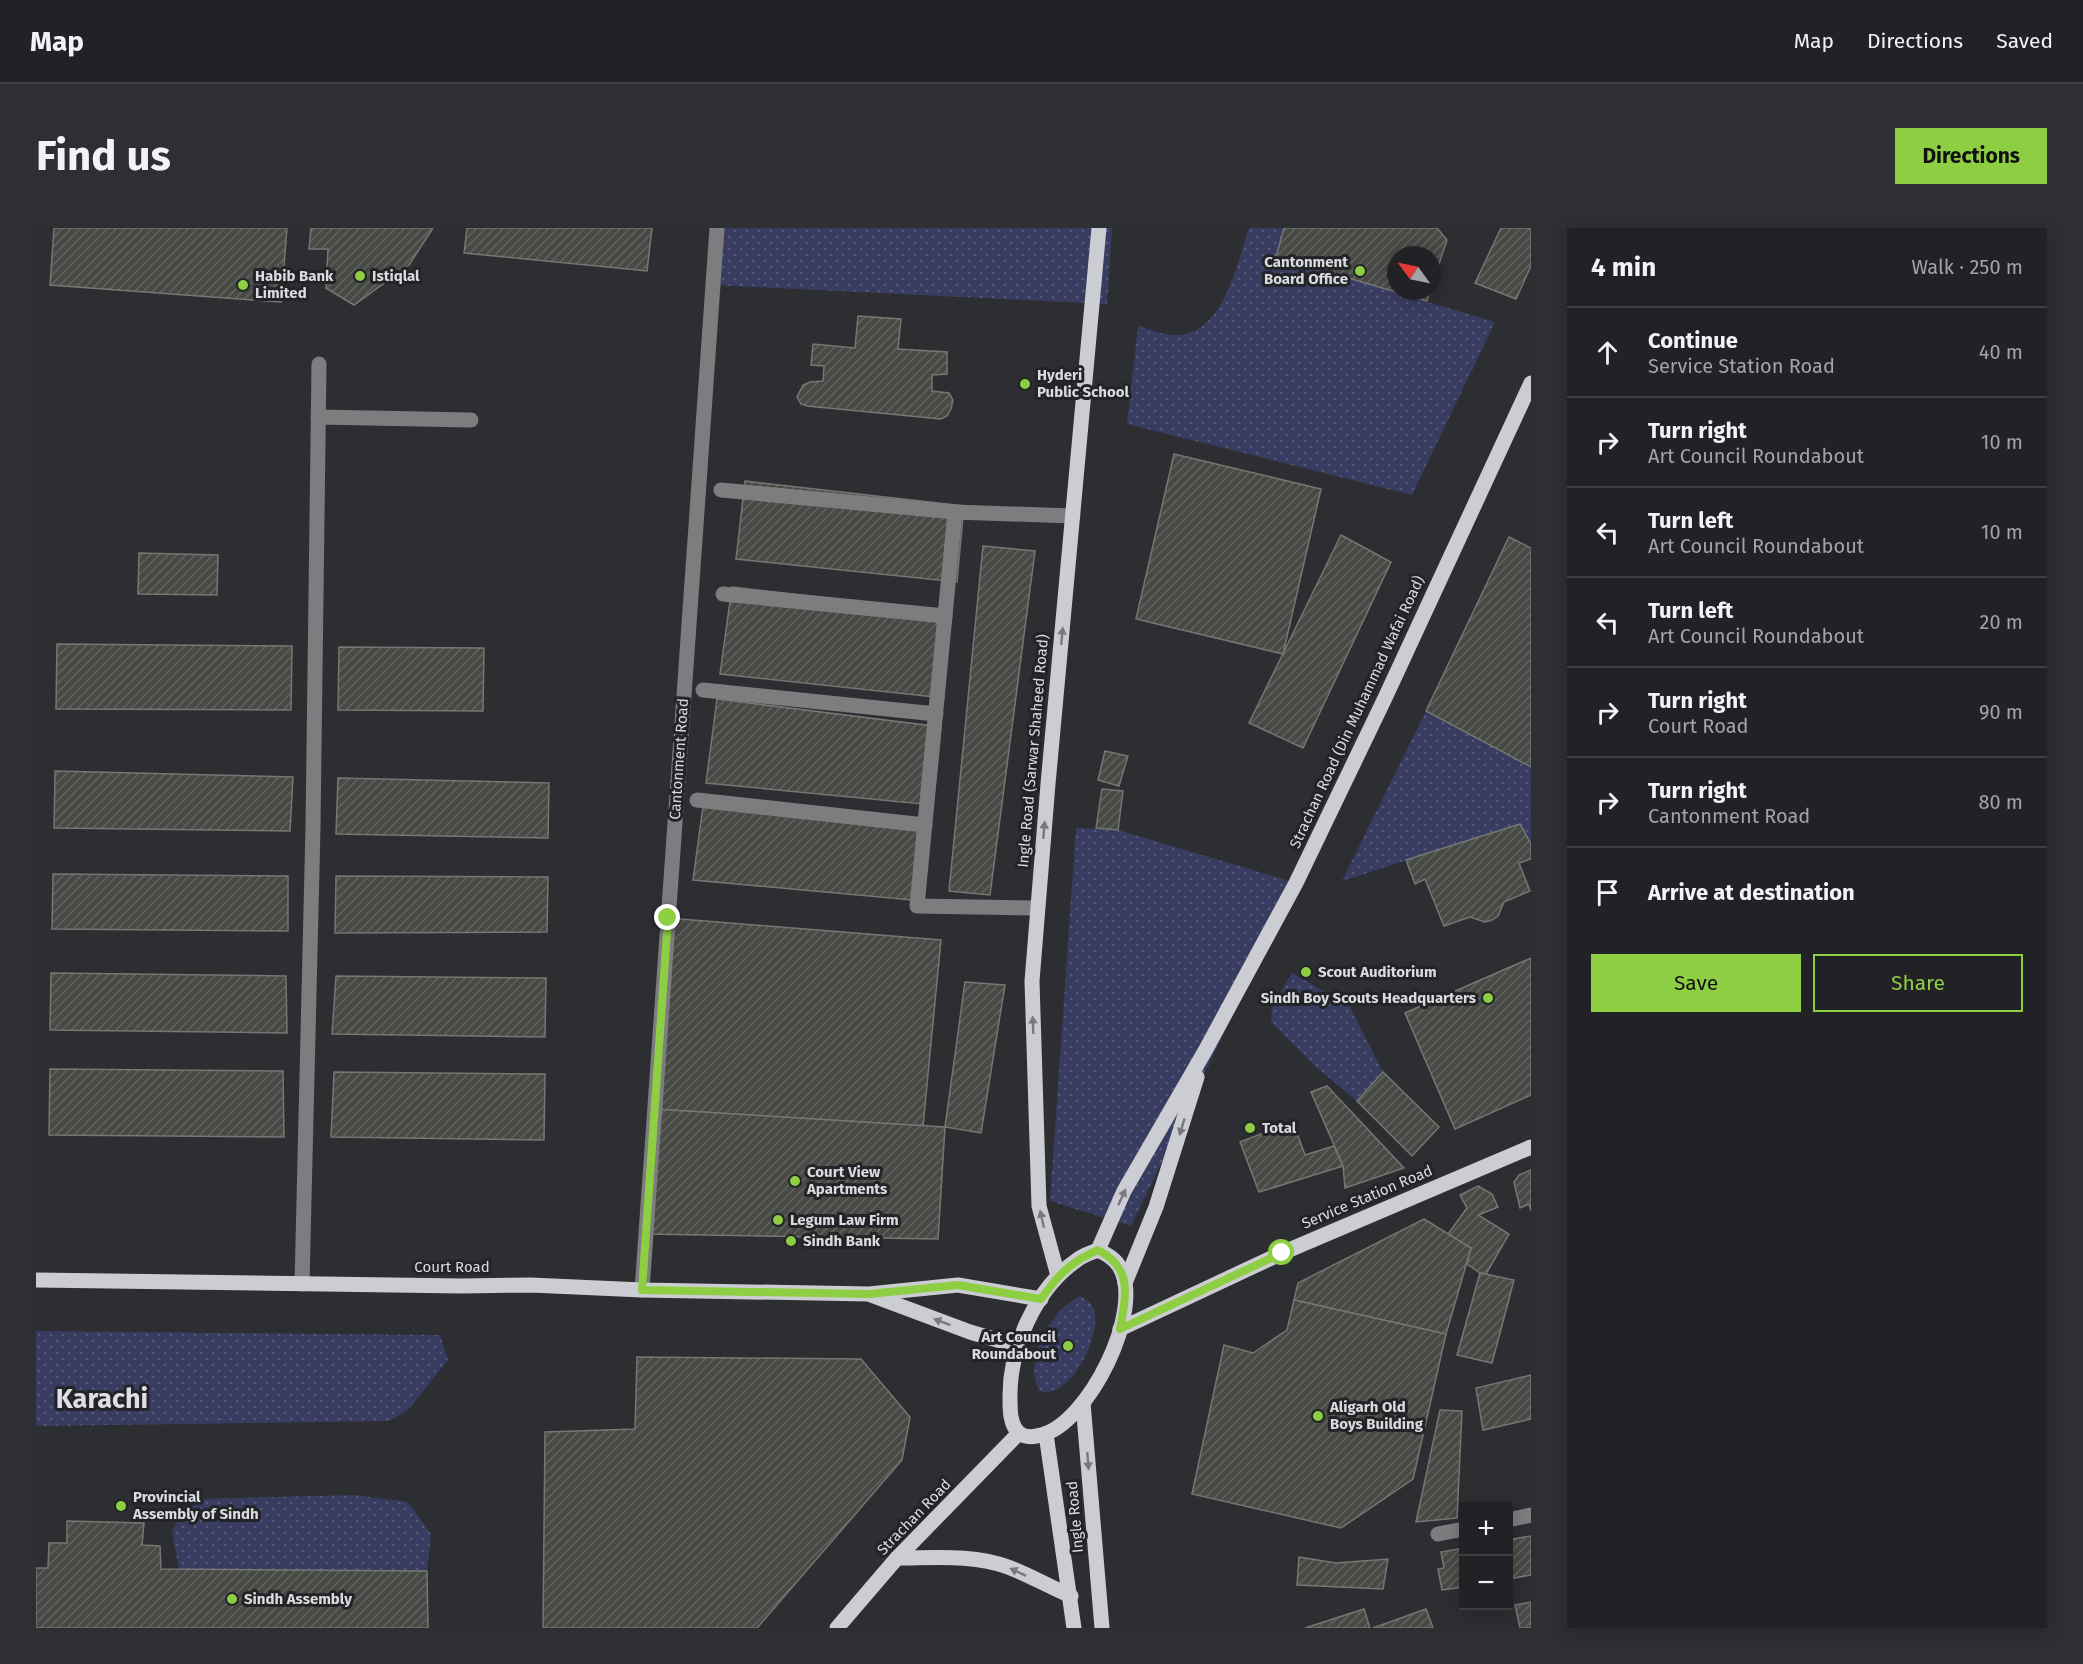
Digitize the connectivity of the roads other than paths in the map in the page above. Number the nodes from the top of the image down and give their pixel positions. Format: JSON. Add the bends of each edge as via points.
{"nodes":[{"id":1,"x":717,"y":228,"type":"edge"},
{"id":2,"x":1099,"y":228,"type":"edge"},
{"id":3,"x":319,"y":364,"type":"dead end"},
{"id":4,"x":1531,"y":383,"type":"edge"},
{"id":5,"x":318,"y":417,"type":"junction"},
{"id":6,"x":471,"y":420,"type":"dead end"},
{"id":7,"x":721,"y":490,"type":"dead end"},
{"id":8,"x":955,"y":512,"type":"junction"},
{"id":9,"x":1073,"y":516,"type":"junction"},
{"id":10,"x":723,"y":594,"type":"dead end"},
{"id":11,"x":945,"y":616,"type":"junction"},
{"id":12,"x":703,"y":690,"type":"dead end"},
{"id":13,"x":936,"y":714,"type":"junction"},
{"id":14,"x":697,"y":800,"type":"dead end"},
{"id":15,"x":925,"y":825,"type":"junction"},
{"id":16,"x":1037,"y":908,"type":"junction"},
{"id":17,"x":1205,"y":1052,"type":"junction"},
{"id":18,"x":1531,"y":1147,"type":"edge"},
{"id":19,"x":1098,"y":1250,"type":"junction"},
{"id":20,"x":1058,"y":1276,"type":"junction"},
{"id":21,"x":36,"y":1280,"type":"edge"},
{"id":22,"x":1125,"y":1282,"type":"junction"},
{"id":23,"x":302,"y":1284,"type":"junction"},
{"id":24,"x":642,"y":1290,"type":"junction"},
{"id":25,"x":869,"y":1294,"type":"junction"},
{"id":26,"x":1041,"y":1299,"type":"junction"},
{"id":27,"x":1120,"y":1329,"type":"junction"},
{"id":28,"x":1018,"y":1346,"type":"junction"},
{"id":29,"x":1083,"y":1403,"type":"junction"},
{"id":30,"x":1019,"y":1434,"type":"junction"},
{"id":31,"x":1046,"y":1434,"type":"junction"},
{"id":32,"x":1531,"y":1515,"type":"edge"},
{"id":33,"x":1513,"y":1519,"type":"edge"},
{"id":34,"x":1459,"y":1530,"type":"edge"},
{"id":35,"x":1438,"y":1534,"type":"dead end"},
{"id":36,"x":897,"y":1558,"type":"junction"},
{"id":37,"x":1071,"y":1596,"type":"junction"},
{"id":38,"x":837,"y":1628,"type":"edge"},
{"id":39,"x":1074,"y":1628,"type":"edge"},
{"id":40,"x":1102,"y":1628,"type":"edge"}],
"edges":[{"from":1,"to":24,"type":"street","name":"Cantonment Road"},
{"from":2,"to":9,"type":"main road","name":"Ingle Road (Sarwar Shaheed Road)"},
{"from":3,"to":5,"type":"street"},
{"from":4,"to":17,"type":"main road","name":"Strachan Road (Din Muhammad Wafai Road)","via":[[1296,883]]},
{"from":5,"to":6,"type":"street"},
{"from":5,"to":23,"type":"street"},
{"from":7,"to":8,"type":"street"},
{"from":8,"to":9,"type":"street"},
{"from":8,"to":11,"type":"street"},
{"from":16,"to":9,"type":"main road","name":"Ingle Road (Sarwar Shaheed Road)","one_way":true},
{"from":10,"to":11,"type":"street"},
{"from":11,"to":13,"type":"street"},
{"from":12,"to":13,"type":"street"},
{"from":13,"to":15,"type":"street"},
{"from":14,"to":15,"type":"street"},
{"from":15,"to":16,"type":"street","via":[[917,906]]},
{"from":20,"to":16,"type":"main road","name":"Ingle Road (Sarwar Shaheed Road)","one_way":true,"via":[[1039,1206],[1032,981]]},
{"from":19,"to":17,"type":"main road","name":"Strachan Road (Din Muhammad Wafai Road)","one_way":true,"via":[[1124,1191]]},
{"from":17,"to":22,"type":"main road","name":"Strachan Road (Din Muhammad Wafai Road)","one_way":true,"via":[[1156,1207]]},
{"from":18,"to":27,"type":"main road","name":"Service Station Road","via":[[1282,1253]]},
{"from":19,"to":20,"type":"main road","via":[[1078,1258]]},
{"from":19,"to":22,"type":"main road","via":[[1120,1267]]},
{"from":20,"to":26,"type":"main road"},
{"from":21,"to":23,"type":"main road","name":"Court Road"},
{"from":22,"to":27,"type":"main road"},
{"from":23,"to":24,"type":"main road","name":"Court Road","via":[[531,1285]]},
{"from":24,"to":25,"type":"main road","name":"Court Road"},
{"from":25,"to":26,"type":"main road","name":"Court Road","via":[[958,1285]]},
{"from":28,"to":25,"type":"main road","name":"Court Road","one_way":true},
{"from":26,"to":28,"type":"main road"},
{"from":27,"to":29,"type":"main road","via":[[1111,1357]]},
{"from":28,"to":30,"type":"main road","via":[[1011,1370],[1010,1406]]},
{"from":29,"to":31,"type":"main road","via":[[1065,1422]]},
{"from":29,"to":40,"type":"main road","name":"Ingle Road","one_way":true},
{"from":30,"to":31,"type":"main road"},
{"from":30,"to":36,"type":"main road","name":"Strachan Road"},
{"from":31,"to":37,"type":"main road","name":"Ingle Road"},
{"from":32,"to":33,"type":"street"},
{"from":34,"to":35,"type":"street"},
{"from":37,"to":36,"type":"main road","one_way":true,"via":[[1006,1566],[956,1558]]},
{"from":36,"to":38,"type":"main road","name":"Strachan Road"},
{"from":37,"to":39,"type":"main road","name":"Ingle Road"}]}
